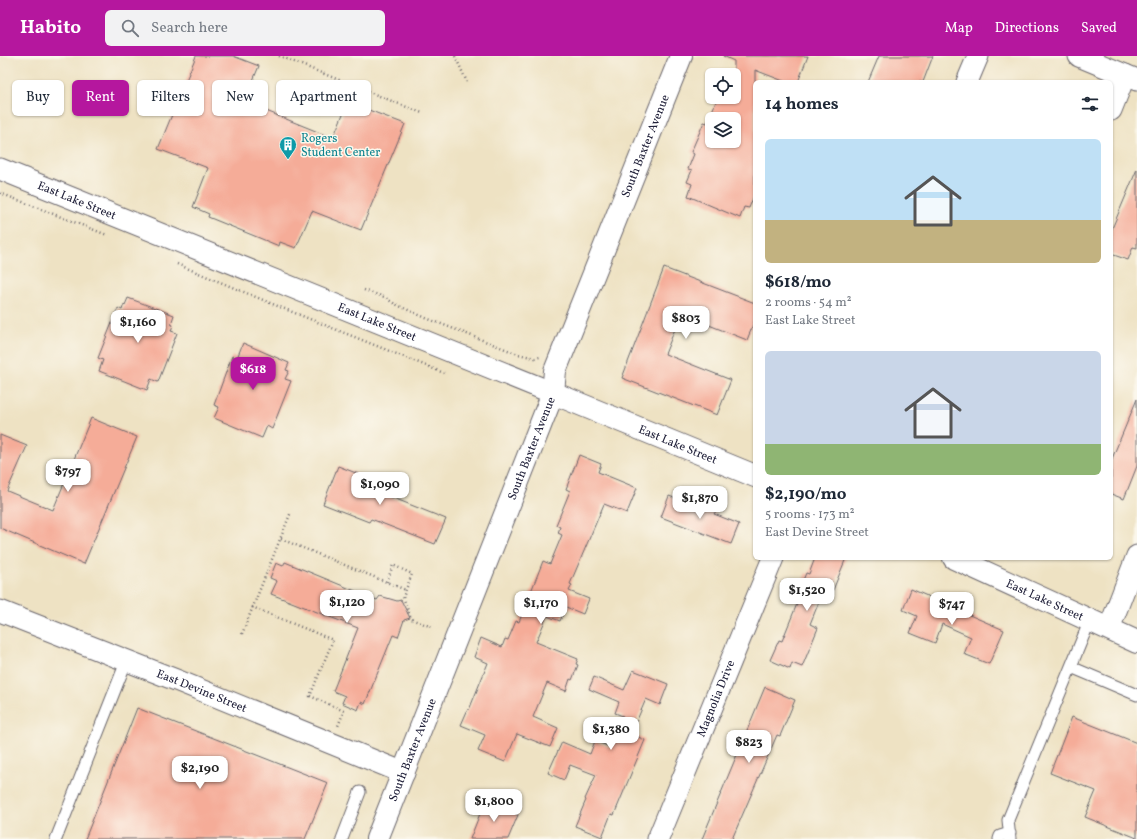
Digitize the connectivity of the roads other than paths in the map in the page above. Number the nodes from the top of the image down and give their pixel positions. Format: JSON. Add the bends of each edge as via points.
{"nodes":[{"id":1,"x":681,"y":56,"type":"edge"},
{"id":2,"x":978,"y":56,"type":"edge"},
{"id":3,"x":1079,"y":56,"type":"edge"},
{"id":4,"x":1131,"y":77,"type":"edge"},
{"id":5,"x":968,"y":80,"type":"edge"},
{"id":6,"x":1113,"y":107,"type":"edge"},
{"id":7,"x":0,"y":169,"type":"edge"},
{"id":8,"x":554,"y":393,"type":"junction"},
{"id":9,"x":753,"y":475,"type":"edge"},
{"id":10,"x":1137,"y":556,"type":"edge"},
{"id":11,"x":772,"y":560,"type":"edge"},
{"id":12,"x":958,"y":560,"type":"edge"},
{"id":13,"x":0,"y":611,"type":"edge"},
{"id":14,"x":1099,"y":625,"type":"junction"},
{"id":15,"x":1137,"y":642,"type":"edge"},
{"id":16,"x":126,"y":662,"type":"junction"},
{"id":17,"x":1071,"y":666,"type":"junction"},
{"id":18,"x":1137,"y":695,"type":"edge"},
{"id":19,"x":404,"y":773,"type":"junction"},
{"id":20,"x":360,"y":792,"type":"dead end"},
{"id":21,"x":1010,"y":836,"type":"edge"},
{"id":22,"x":56,"y":839,"type":"edge"},
{"id":23,"x":342,"y":839,"type":"edge"},
{"id":24,"x":377,"y":839,"type":"edge"},
{"id":25,"x":658,"y":839,"type":"edge"},
{"id":26,"x":999,"y":839,"type":"edge"}],
"edges":[{"from":1,"to":8,"type":"street","name":"South Baxter Avenue","via":[[555,371]]},
{"from":2,"to":5,"type":"street"},
{"from":3,"to":4,"type":"street"},
{"from":4,"to":6,"type":"street"},
{"from":7,"to":8,"type":"street","name":"East Lake Street"},
{"from":8,"to":9,"type":"street","name":"East Lake Street"},
{"from":8,"to":19,"type":"street","name":"South Baxter Avenue"},
{"from":10,"to":14,"type":"street"},
{"from":11,"to":25,"type":"street","name":"Magnolia Drive"},
{"from":12,"to":14,"type":"street","name":"East Lake Street"},
{"from":13,"to":16,"type":"street","name":"East Devine Street"},
{"from":14,"to":15,"type":"street","name":"East Lake Street"},
{"from":14,"to":17,"type":"lane"},
{"from":16,"to":19,"type":"street","name":"East Devine Street"},
{"from":16,"to":22,"type":"lane"},
{"from":17,"to":18,"type":"lane"},
{"from":17,"to":21,"type":"lane","via":[[1008,820]]},
{"from":19,"to":24,"type":"street","name":"South Baxter Avenue"},
{"from":20,"to":23,"type":"lane"},
{"from":21,"to":26,"type":"lane","via":[[1000,836]]}]}
